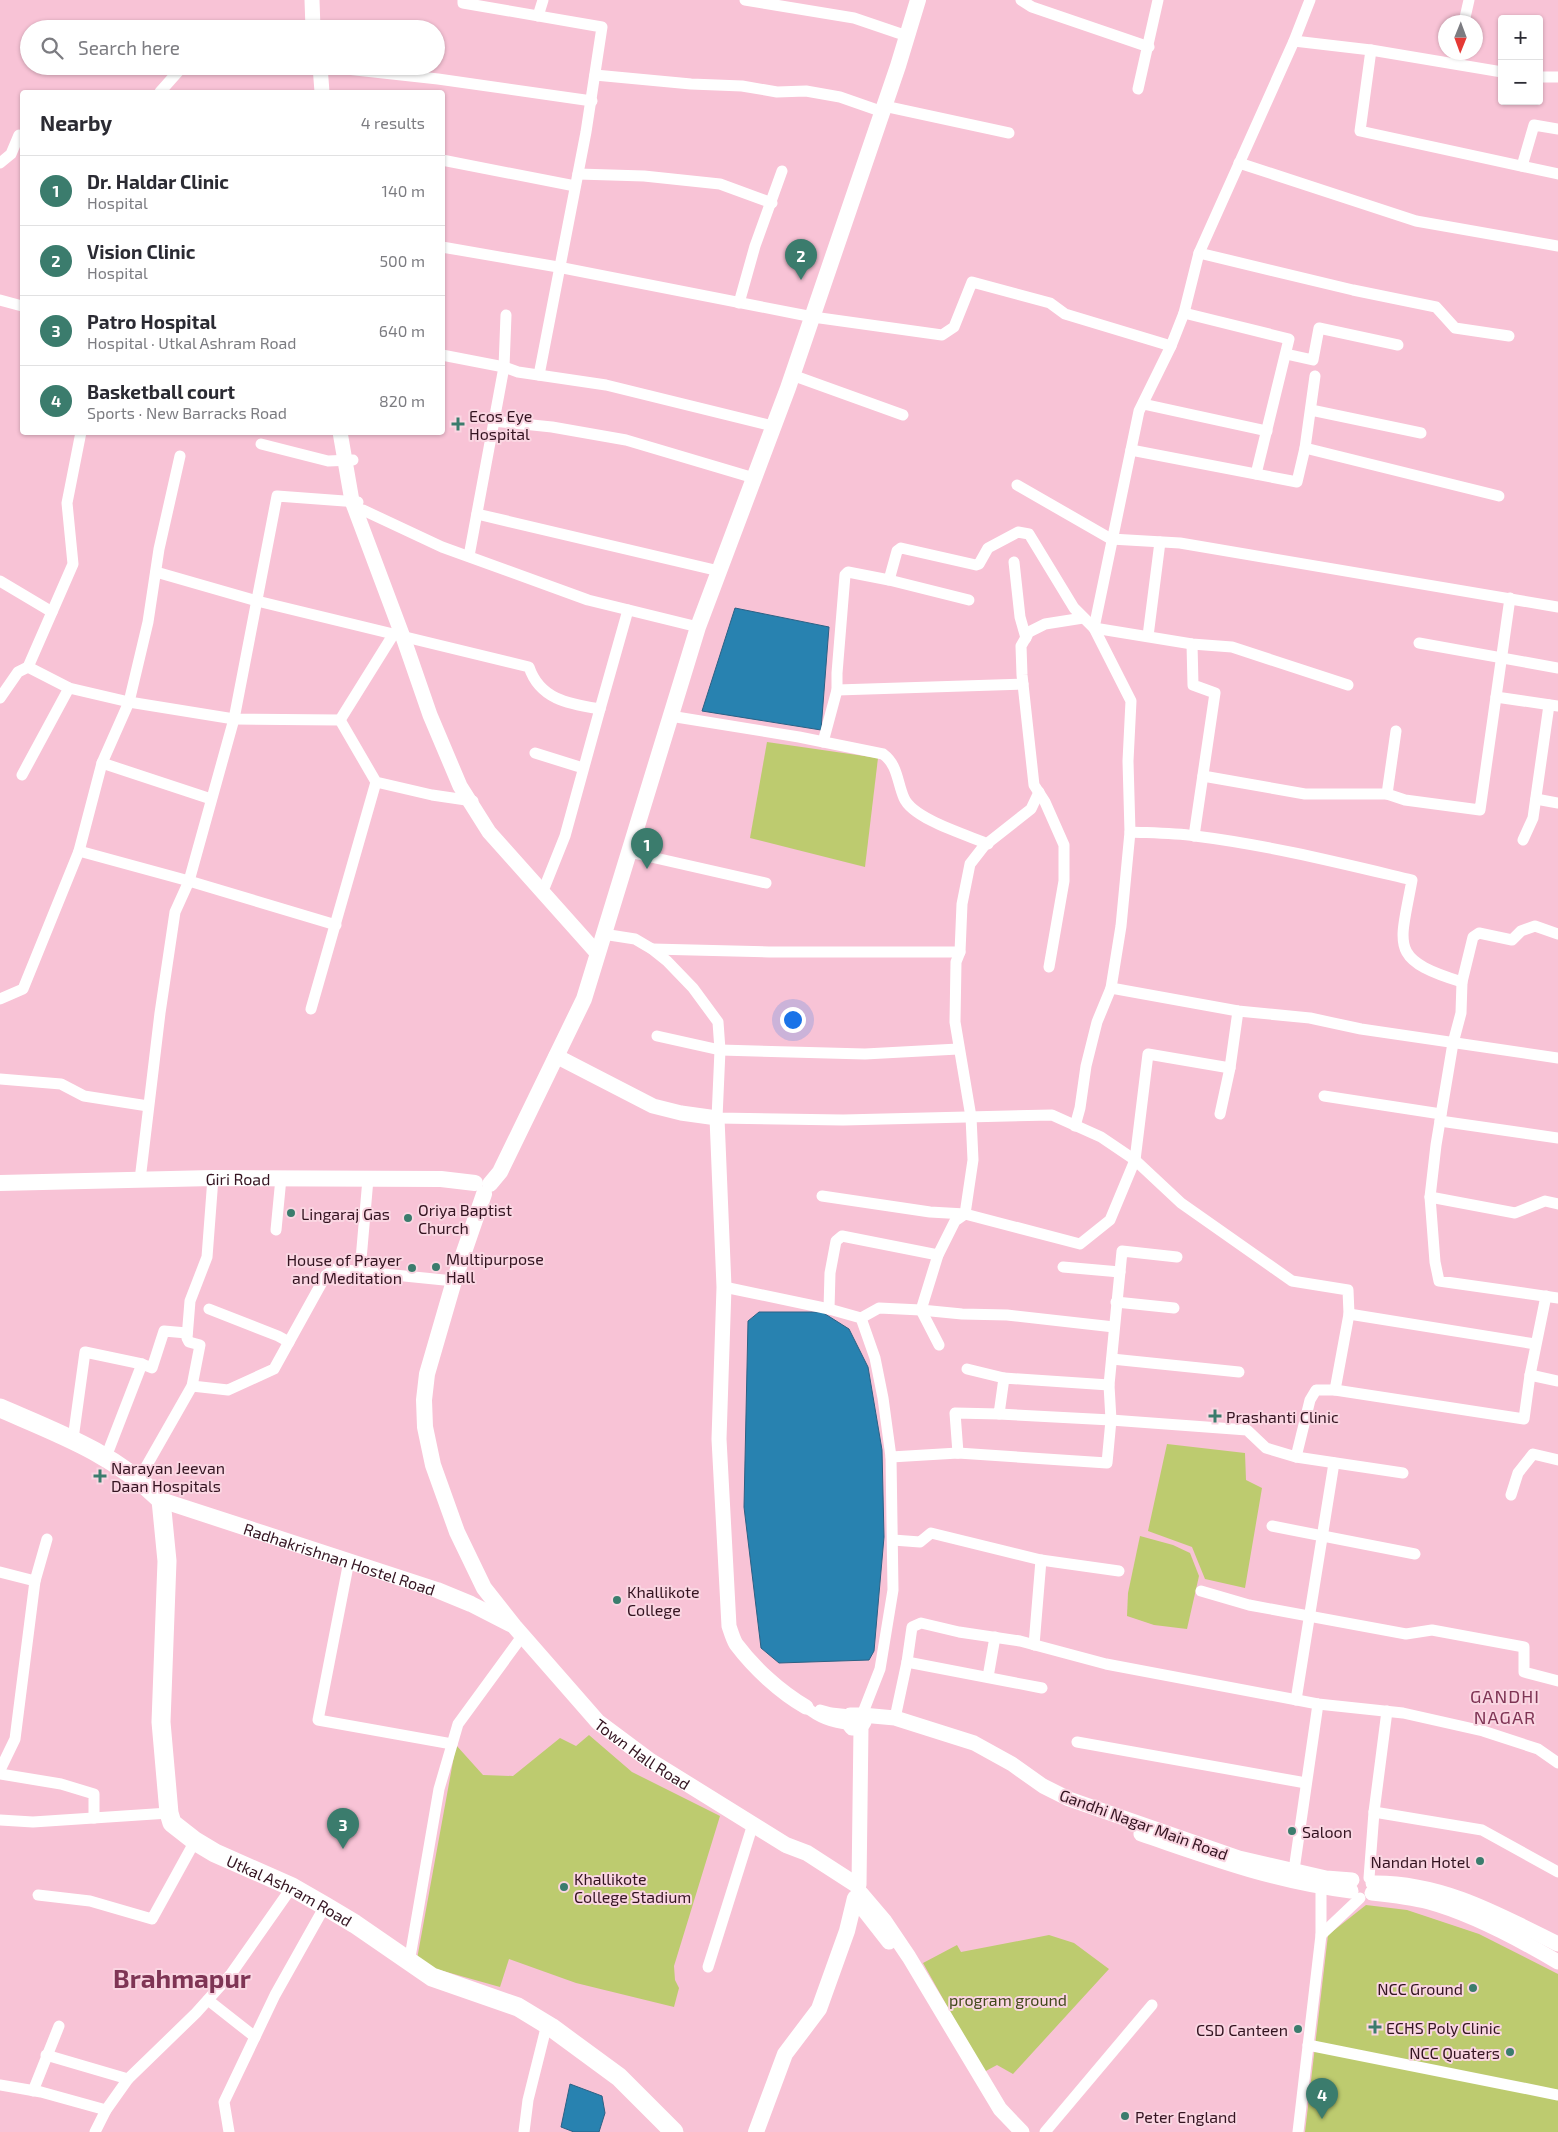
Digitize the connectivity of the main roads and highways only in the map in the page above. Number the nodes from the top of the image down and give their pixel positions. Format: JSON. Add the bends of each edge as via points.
{"nodes":[{"id":1,"x":918,"y":0,"type":"edge"},
{"id":2,"x":0,"y":1183,"type":"edge"},
{"id":3,"x":483,"y":1187,"type":"junction"},
{"id":4,"x":0,"y":1408,"type":"edge"},
{"id":5,"x":0,"y":1418,"type":"edge"},
{"id":6,"x":148,"y":1490,"type":"junction"},
{"id":7,"x":484,"y":1588,"type":"junction"},
{"id":8,"x":471,"y":1604,"type":"junction"},
{"id":9,"x":519,"y":1631,"type":"junction"},
{"id":10,"x":674,"y":2132,"type":"edge"},
{"id":11,"x":756,"y":2132,"type":"edge"}],
"edges":[{"from":1,"to":3,"type":"main road","name":"Town Hall Road","via":[[792,375],[698,627],[584,999],[500,1172]]},
{"from":2,"to":3,"type":"main road","name":"Giri Road","via":[[213,1178],[441,1179]]},
{"from":3,"to":7,"type":"main road","name":"Town Hall Road","via":[[426,1374],[424,1400],[425,1427],[433,1465],[457,1532]]},
{"from":4,"to":6,"type":"main road","via":[[106,1457]]},
{"from":5,"to":6,"type":"main road","via":[[98,1458]]},
{"from":6,"to":8,"type":"main road","name":"Radhakrishnan Hostel Road"},
{"from":6,"to":10,"type":"main road","name":"Utkal Ashram Road","via":[[167,1561],[161,1722],[172,1823],[224,1857],[292,1887],[356,1924],[409,1963],[441,1981],[518,2007],[547,2024],[620,2077]]},
{"from":7,"to":8,"type":"main road"},
{"from":7,"to":9,"type":"main road","name":"Town Hall Road"},
{"from":8,"to":9,"type":"main road","name":"Radhakrishnan Hostel Road"},
{"from":9,"to":11,"type":"main road","name":"Town Hall Road","via":[[598,1722],[649,1760],[786,1845],[803,1861],[855,1890],[847,1931],[819,2009],[786,2054]]}]}
